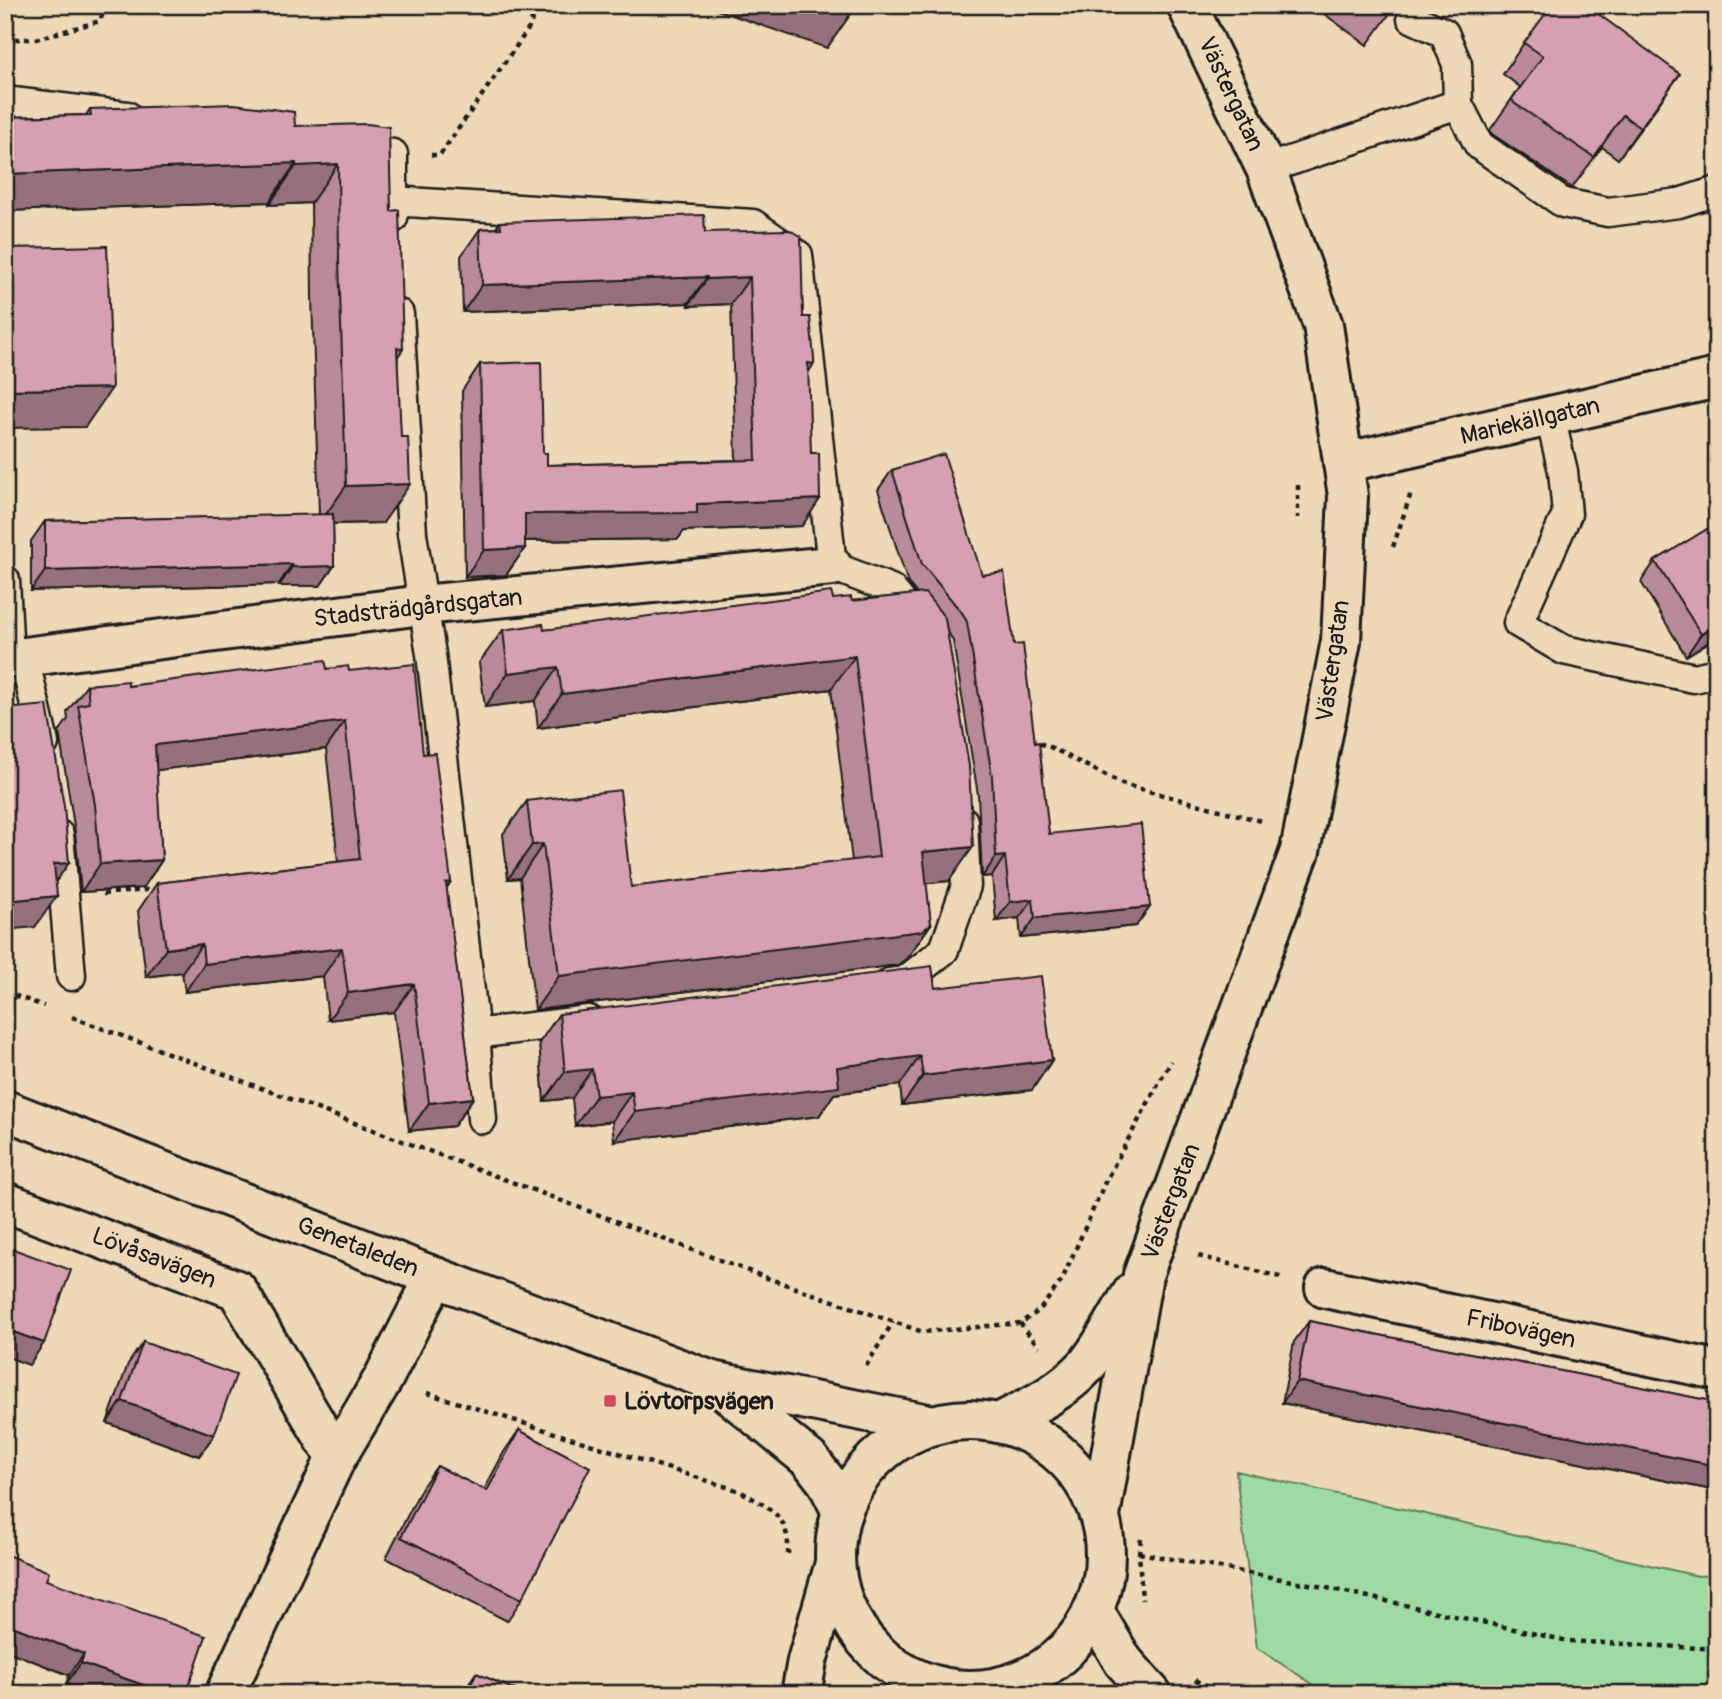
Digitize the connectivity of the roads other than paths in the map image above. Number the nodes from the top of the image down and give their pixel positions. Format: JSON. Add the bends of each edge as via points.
{"nodes":[{"id":1,"x":1187,"y":5,"type":"edge"},
{"id":2,"x":1412,"y":18,"type":"dead end"},
{"id":3,"x":5,"y":101,"type":"edge"},
{"id":4,"x":1458,"y":104,"type":"junction"},
{"id":5,"x":152,"y":119,"type":"edge"},
{"id":6,"x":326,"y":142,"type":"edge"},
{"id":7,"x":1266,"y":169,"type":"junction"},
{"id":8,"x":1717,"y":191,"type":"edge"},
{"id":9,"x":392,"y":201,"type":"junction"},
{"id":10,"x":395,"y":243,"type":"edge"},
{"id":11,"x":397,"y":284,"type":"edge"},
{"id":12,"x":1717,"y":378,"type":"edge"},
{"id":13,"x":1550,"y":417,"type":"junction"},
{"id":14,"x":1343,"y":463,"type":"junction"},
{"id":15,"x":832,"y":566,"type":"junction"},
{"id":16,"x":5,"y":580,"type":"edge"},
{"id":17,"x":422,"y":605,"type":"junction"},
{"id":18,"x":937,"y":644,"type":"edge"},
{"id":19,"x":12,"y":657,"type":"edge"},
{"id":20,"x":1717,"y":673,"type":"edge"},
{"id":21,"x":47,"y":763,"type":"edge"},
{"id":22,"x":962,"y":798,"type":"edge"},
{"id":23,"x":55,"y":811,"type":"edge"},
{"id":24,"x":71,"y":976,"type":"dead end"},
{"id":25,"x":863,"y":986,"type":"edge"},
{"id":26,"x":613,"y":1017,"type":"edge"},
{"id":27,"x":475,"y":1034,"type":"junction"},
{"id":28,"x":5,"y":1110,"type":"edge"},
{"id":29,"x":482,"y":1119,"type":"dead end"},
{"id":30,"x":5,"y":1202,"type":"edge"},
{"id":31,"x":1143,"y":1275,"type":"junction"},
{"id":32,"x":435,"y":1276,"type":"junction"},
{"id":33,"x":1325,"y":1288,"type":"road end"},
{"id":34,"x":1717,"y":1370,"type":"edge"},
{"id":35,"x":712,"y":1381,"type":"junction"},
{"id":36,"x":999,"y":1423,"type":"junction"},
{"id":37,"x":933,"y":1425,"type":"junction"},
{"id":38,"x":336,"y":1458,"type":"junction"},
{"id":39,"x":842,"y":1512,"type":"junction"},
{"id":40,"x":1100,"y":1516,"type":"junction"},
{"id":41,"x":835,"y":1561,"type":"junction"},
{"id":42,"x":1093,"y":1610,"type":"junction"},
{"id":43,"x":906,"y":1687,"type":"edge"},
{"id":44,"x":1000,"y":1691,"type":"edge"},
{"id":45,"x":225,"y":1694,"type":"edge"},
{"id":46,"x":802,"y":1694,"type":"edge"},
{"id":47,"x":1152,"y":1694,"type":"edge"}],
"edges":[{"from":1,"to":7,"type":"street","name":"Västergatan"},
{"from":2,"to":4,"type":"lane","via":[[1444,33],[1457,64]]},
{"from":3,"to":5,"type":"lane"},
{"from":4,"to":7,"type":"lane"},
{"from":4,"to":8,"type":"lane","via":[[1479,145],[1563,203],[1608,212],[1679,203]]},
{"from":6,"to":9,"type":"lane","via":[[393,154]]},
{"from":7,"to":14,"type":"street","name":"Västergatan","via":[[1323,325]]},
{"from":9,"to":10,"type":"lane"},
{"from":9,"to":15,"type":"lane","via":[[753,224],[798,255]]},
{"from":11,"to":17,"type":"lane","via":[[412,534]]},
{"from":12,"to":13,"type":"street","name":"Mariekällgatan"},
{"from":13,"to":14,"type":"street","name":"Mariekällgatan"},
{"from":13,"to":20,"type":"lane","via":[[1567,514],[1518,624],[1564,650],[1694,678]]},
{"from":14,"to":31,"type":"street","name":"Västergatan","via":[[1348,496],[1341,641],[1300,851]]},
{"from":15,"to":17,"type":"street","name":"Stadsträdgårdsgatan"},
{"from":15,"to":18,"type":"lane","via":[[891,589]]},
{"from":16,"to":19,"type":"lane"},
{"from":17,"to":19,"type":"street","name":"Stadsträdgårdsgatan"},
{"from":17,"to":27,"type":"lane"},
{"from":19,"to":21,"type":"lane"},
{"from":22,"to":25,"type":"lane","via":[[966,886],[944,950],[905,981]]},
{"from":23,"to":24,"type":"lane"},
{"from":26,"to":27,"type":"lane"},
{"from":27,"to":29,"type":"lane"},
{"from":28,"to":32,"type":"street","name":"Genetaleden"},
{"from":30,"to":38,"type":"street","name":"Lövåsavägen","via":[[237,1290]]},
{"from":31,"to":36,"type":"street","name":"Västergatan","via":[[1087,1364],[1048,1397]]},
{"from":31,"to":40,"type":"street","name":"Västergatan"},
{"from":32,"to":35,"type":"street","name":"Genetaleden"},
{"from":32,"to":38,"type":"street","via":[[383,1379]]},
{"from":33,"to":34,"type":"street","name":"Fribovägen"},
{"from":35,"to":37,"type":"street","name":"Genetaleden"},
{"from":35,"to":39,"type":"street","name":"Genetaleden","via":[[810,1460]]},
{"from":36,"to":37,"type":"street","via":[[966,1420]]},
{"from":36,"to":40,"type":"street","via":[[1022,1430],[1062,1455],[1091,1494]]},
{"from":37,"to":39,"type":"street","via":[[909,1435],[877,1458]]},
{"from":38,"to":45,"type":"street"},
{"from":39,"to":41,"type":"street"},
{"from":40,"to":42,"type":"street","via":[[1105,1563]]},
{"from":41,"to":43,"type":"street","via":[[843,1599],[861,1633],[903,1672]]},
{"from":41,"to":46,"type":"street"},
{"from":42,"to":44,"type":"street","via":[[1083,1630],[1052,1662]]},
{"from":42,"to":47,"type":"street","via":[[1123,1661]]},
{"from":43,"to":44,"type":"street"}]}
